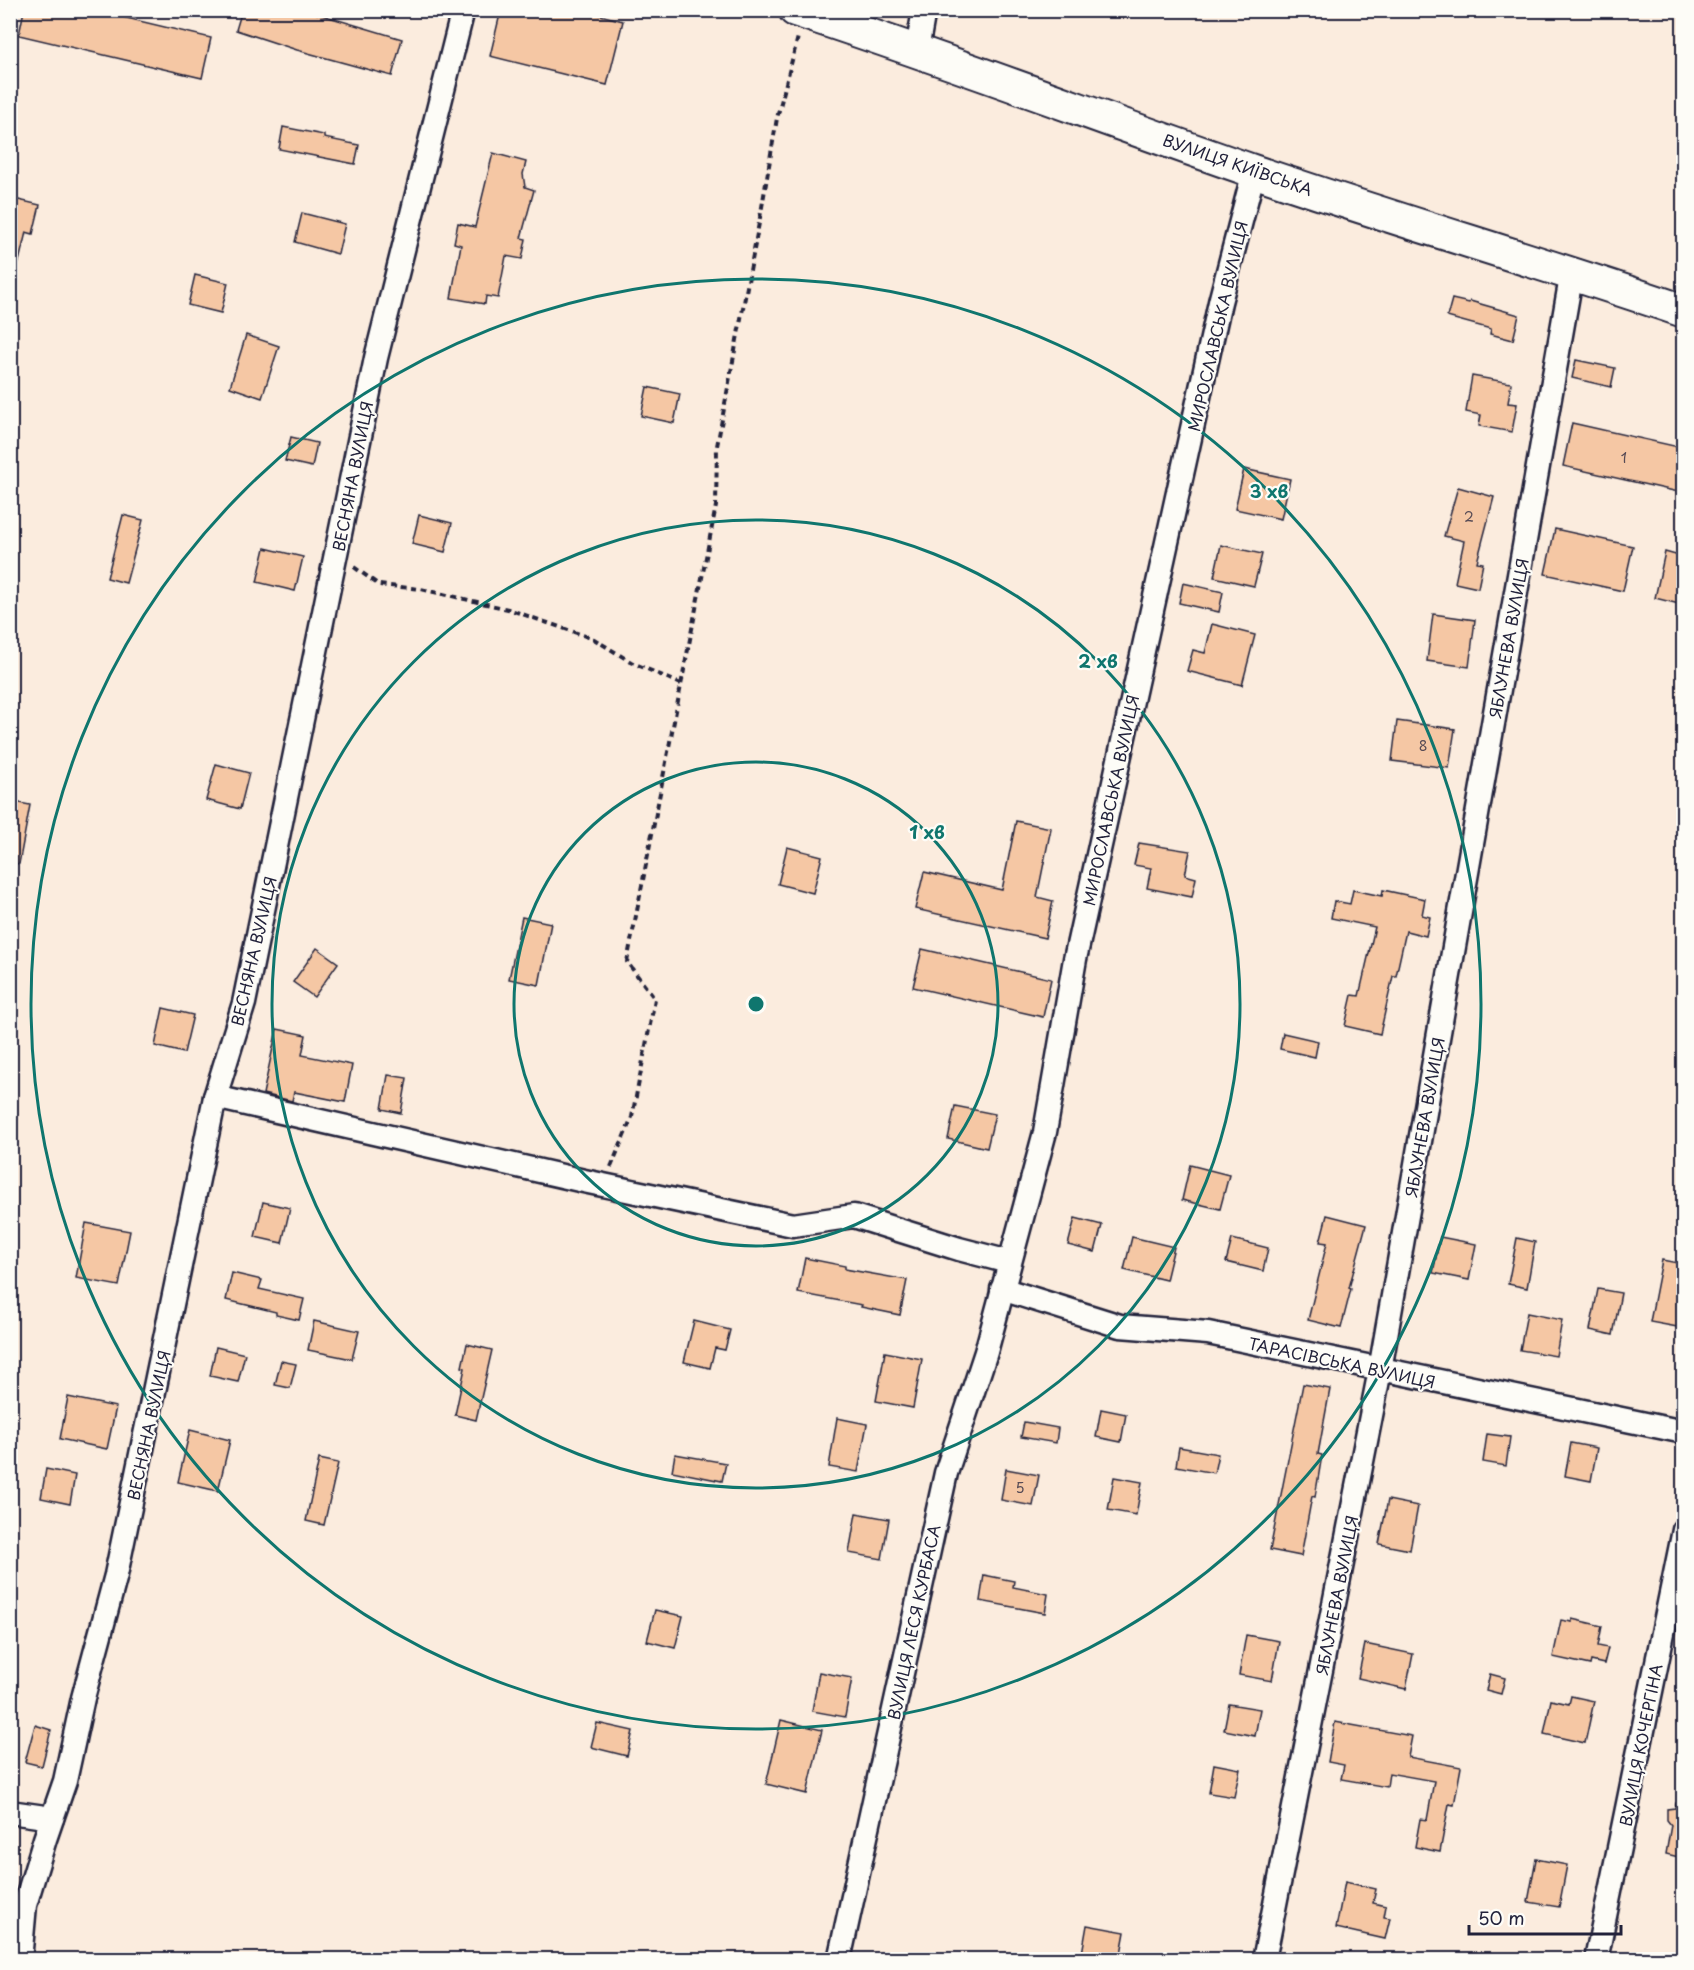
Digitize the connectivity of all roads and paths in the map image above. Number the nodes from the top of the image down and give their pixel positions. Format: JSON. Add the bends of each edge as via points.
{"nodes":[{"id":1,"x":463,"y":10,"type":"edge"},
{"id":2,"x":924,"y":10,"type":"edge"},
{"id":3,"x":800,"y":12,"type":"edge"},
{"id":4,"x":917,"y":50,"type":"junction"},
{"id":5,"x":1254,"y":171,"type":"junction"},
{"id":6,"x":1572,"y":272,"type":"junction"},
{"id":7,"x":1683,"y":311,"type":"edge"},
{"id":8,"x":336,"y":555,"type":"junction"},
{"id":9,"x":681,"y":684,"type":"junction"},
{"id":10,"x":215,"y":1096,"type":"junction"},
{"id":11,"x":603,"y":1185,"type":"junction"},
{"id":12,"x":1009,"y":1262,"type":"junction"},
{"id":13,"x":1002,"y":1289,"type":"junction"},
{"id":14,"x":1380,"y":1370,"type":"junction"},
{"id":15,"x":1683,"y":1432,"type":"edge"},
{"id":16,"x":1683,"y":1530,"type":"edge"},
{"id":17,"x":10,"y":1812,"type":"edge"},
{"id":18,"x":52,"y":1818,"type":"junction"},
{"id":19,"x":20,"y":1959,"type":"edge"},
{"id":20,"x":839,"y":1959,"type":"edge"},
{"id":21,"x":1264,"y":1959,"type":"edge"},
{"id":22,"x":1596,"y":1959,"type":"edge"}],
"edges":[{"from":1,"to":8,"type":"street","name":"ВЕСНЯНА ВУЛИЦЯ","via":[[376,358]]},
{"from":2,"to":4,"type":"street"},
{"from":3,"to":4,"type":"street","name":"ВУЛИЦЯ КИЇВСЬКА"},
{"from":3,"to":9,"type":"path","via":[[717,446],[716,506]]},
{"from":4,"to":5,"type":"street","name":"ВУЛИЦЯ КИЇВСЬКА"},
{"from":5,"to":6,"type":"street","name":"ВУЛИЦЯ КИЇВСЬКА"},
{"from":5,"to":12,"type":"street","name":"МИРОСЛАВСЬКА ВУЛИЦЯ","via":[[1220,302],[1075,959],[1045,1132]]},
{"from":6,"to":7,"type":"street","name":"ВУЛИЦЯ КИЇВСЬКА"},
{"from":6,"to":14,"type":"street","name":"ЯБЛУНЕВА ВУЛИЦЯ"},
{"from":8,"to":9,"type":"path","via":[[379,585],[422,589],[508,609],[594,639],[631,662]]},
{"from":8,"to":10,"type":"street","name":"ВЕСНЯНА ВУЛИЦЯ","via":[[244,1003]]},
{"from":9,"to":11,"type":"path","via":[[627,962],[655,999],[632,1118]]},
{"from":10,"to":11,"type":"street"},
{"from":10,"to":18,"type":"street","name":"ВЕСНЯНА ВУЛИЦЯ","via":[[128,1524],[65,1781]]},
{"from":11,"to":12,"type":"street","via":[[793,1225],[854,1216]]},
{"from":12,"to":13,"type":"street","name":"МИРОСЛАВСЬКА ВУЛИЦЯ"},
{"from":13,"to":14,"type":"street","name":"ТАРАСІВСЬКА ВУЛИЦЯ","via":[[1120,1326],[1208,1333]]},
{"from":13,"to":20,"type":"street","name":"ВУЛИЦЯ ЛЕСЯ КУРБАСА","via":[[986,1352],[946,1473]]},
{"from":14,"to":15,"type":"street","name":"ТАРАСІВСЬКА ВУЛИЦЯ"},
{"from":14,"to":21,"type":"street","name":"ЯБЛУНЕВА ВУЛИЦЯ"},
{"from":16,"to":22,"type":"street","name":"ВУЛИЦЯ КОЧЕРГІНА"},
{"from":17,"to":18,"type":"street"},
{"from":18,"to":19,"type":"street","name":"ВЕСНЯНА ВУЛИЦЯ","via":[[25,1905]]}]}
